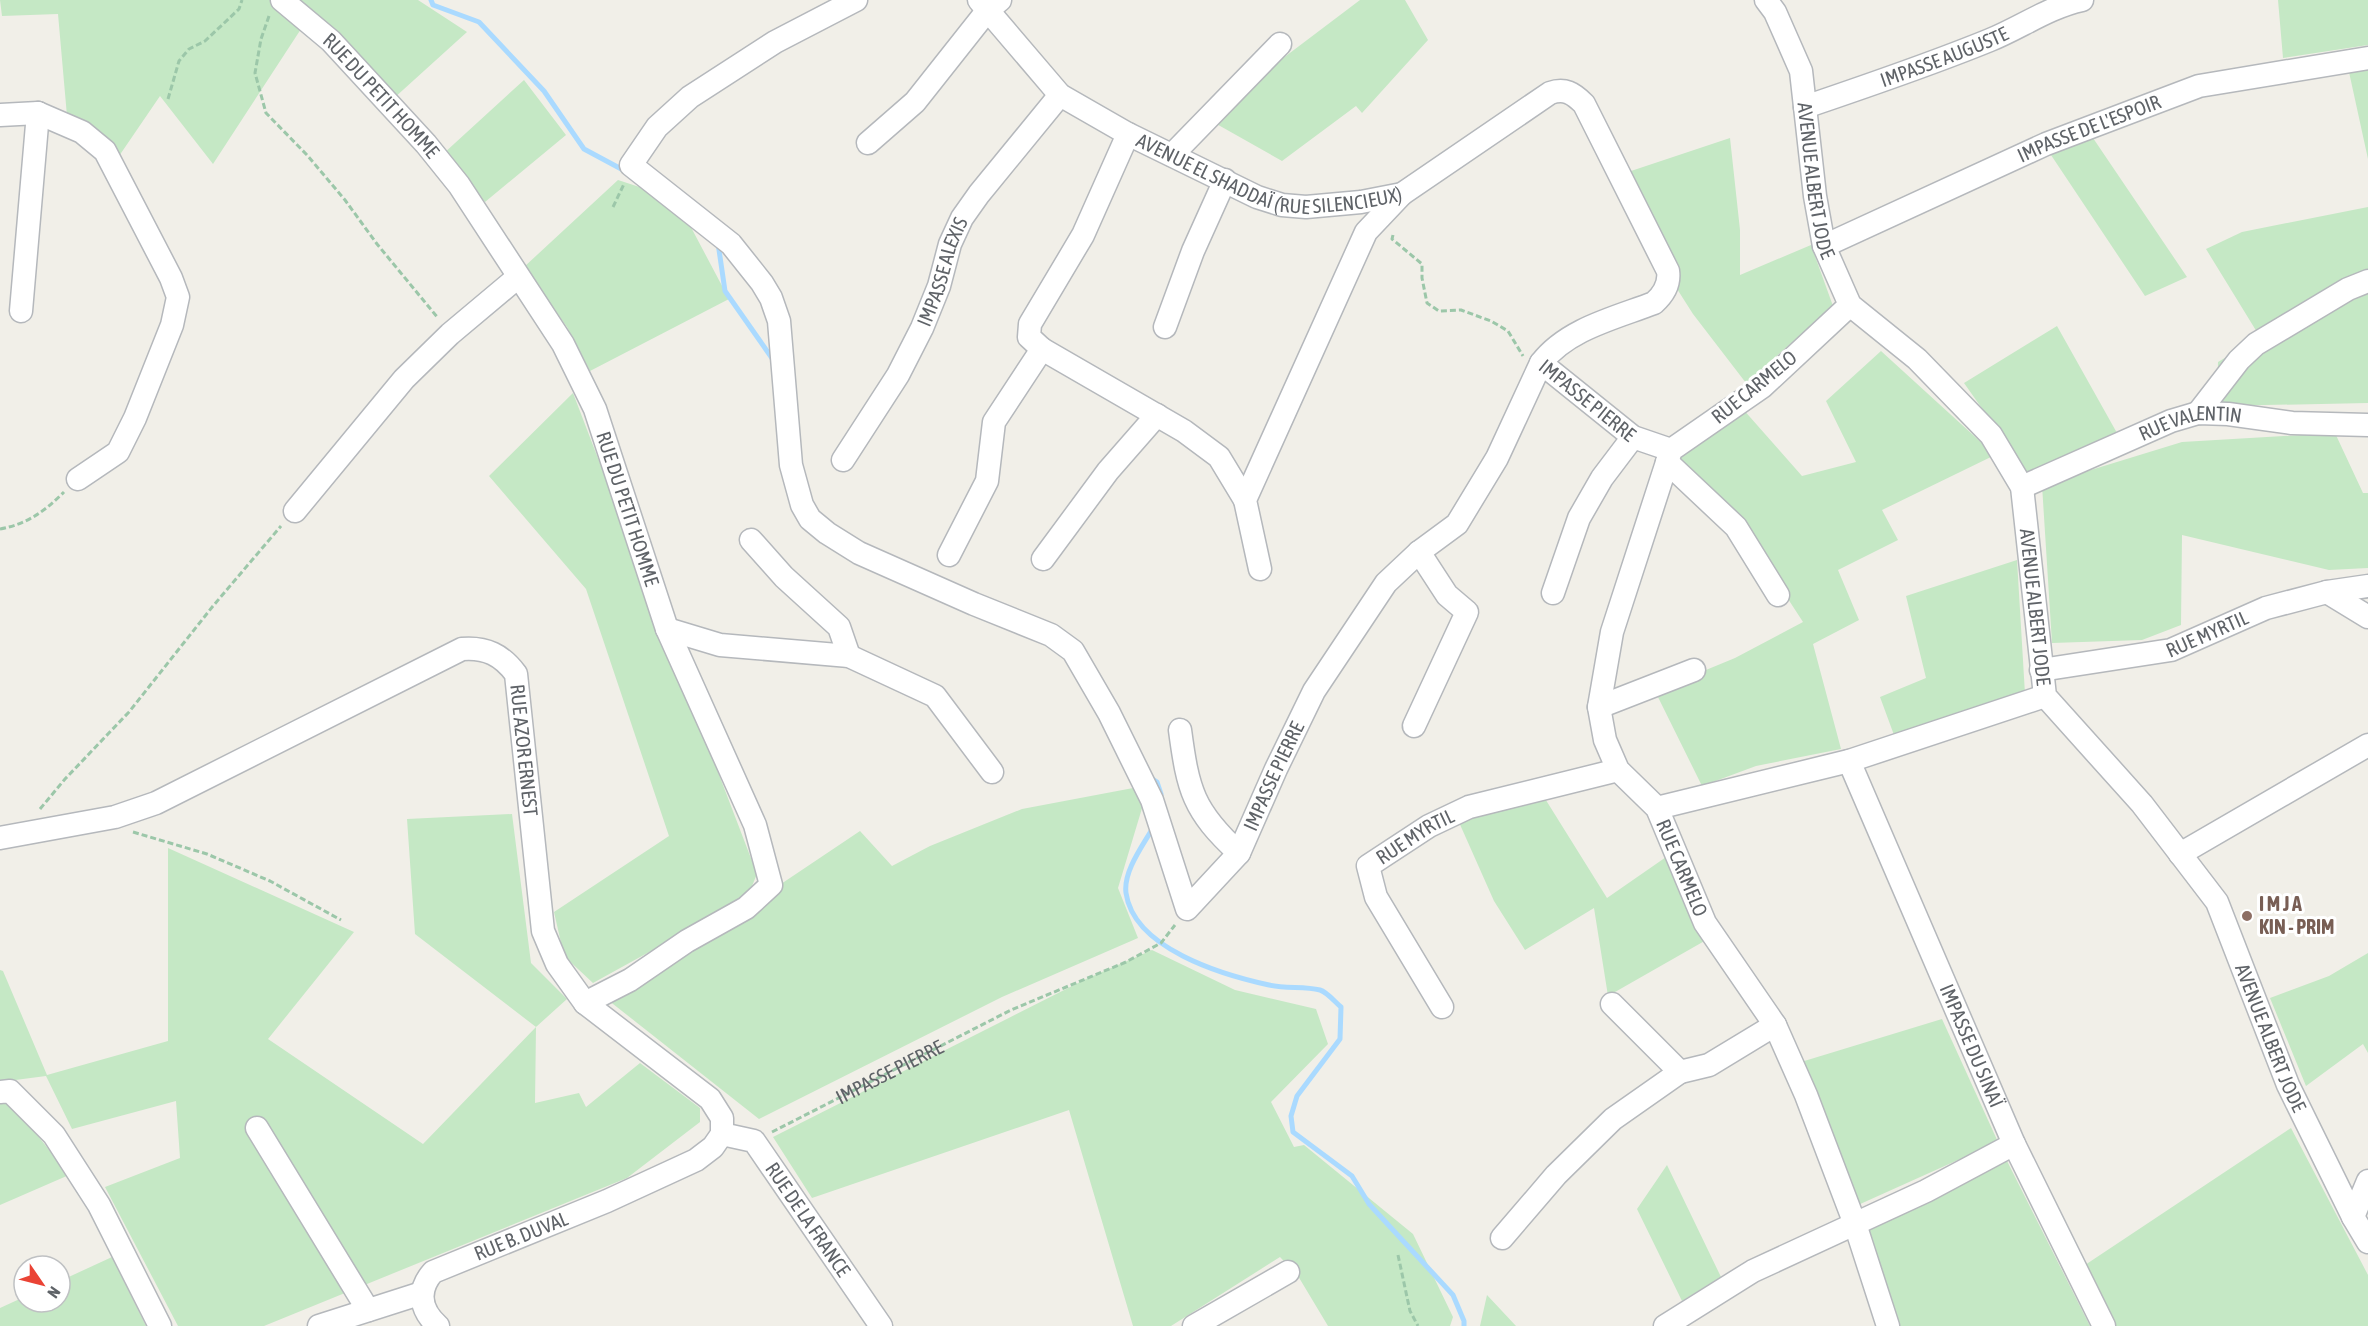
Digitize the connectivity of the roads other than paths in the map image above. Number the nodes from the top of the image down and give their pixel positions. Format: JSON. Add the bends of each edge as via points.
{"nodes":[{"id":1,"x":856,"y":0,"type":"edge"},
{"id":2,"x":1766,"y":0,"type":"edge"},
{"id":3,"x":2082,"y":0,"type":"edge"},
{"id":4,"x":988,"y":4,"type":"edge"},
{"id":5,"x":277,"y":5,"type":"edge"},
{"id":6,"x":1280,"y":44,"type":"dead end"},
{"id":7,"x":2368,"y":58,"type":"edge"},
{"id":8,"x":1060,"y":94,"type":"junction"},
{"id":9,"x":1805,"y":107,"type":"junction"},
{"id":10,"x":38,"y":113,"type":"junction"},
{"id":11,"x":0,"y":115,"type":"edge"},
{"id":12,"x":1128,"y":134,"type":"junction"},
{"id":13,"x":868,"y":143,"type":"dead end"},
{"id":14,"x":1172,"y":155,"type":"junction"},
{"id":15,"x":1225,"y":180,"type":"junction"},
{"id":16,"x":1402,"y":194,"type":"junction"},
{"id":17,"x":1824,"y":246,"type":"junction"},
{"id":18,"x":518,"y":277,"type":"junction"},
{"id":19,"x":2368,"y":281,"type":"edge"},
{"id":20,"x":1850,"y":305,"type":"junction"},
{"id":21,"x":21,"y":311,"type":"dead end"},
{"id":22,"x":1165,"y":327,"type":"dead end"},
{"id":23,"x":1042,"y":349,"type":"junction"},
{"id":24,"x":1538,"y":370,"type":"junction"},
{"id":25,"x":2198,"y":413,"type":"junction"},
{"id":26,"x":1157,"y":415,"type":"junction"},
{"id":27,"x":2368,"y":425,"type":"edge"},
{"id":28,"x":1633,"y":437,"type":"junction"},
{"id":29,"x":1669,"y":456,"type":"junction"},
{"id":30,"x":843,"y":460,"type":"dead end"},
{"id":31,"x":78,"y":478,"type":"road end"},
{"id":32,"x":2022,"y":487,"type":"junction"},
{"id":33,"x":1245,"y":500,"type":"junction"},
{"id":34,"x":295,"y":511,"type":"road end"},
{"id":35,"x":751,"y":540,"type":"dead end"},
{"id":36,"x":1419,"y":552,"type":"junction"},
{"id":37,"x":949,"y":555,"type":"dead end"},
{"id":38,"x":1043,"y":559,"type":"dead end"},
{"id":39,"x":1260,"y":569,"type":"dead end"},
{"id":40,"x":2368,"y":586,"type":"edge"},
{"id":41,"x":2327,"y":592,"type":"junction"},
{"id":42,"x":1553,"y":593,"type":"dead end"},
{"id":43,"x":1778,"y":595,"type":"dead end"},
{"id":44,"x":2368,"y":617,"type":"edge"},
{"id":45,"x":667,"y":629,"type":"junction"},
{"id":46,"x":849,"y":656,"type":"junction"},
{"id":47,"x":1694,"y":670,"type":"dead end"},
{"id":48,"x":2042,"y":670,"type":"junction"},
{"id":49,"x":2045,"y":696,"type":"junction"},
{"id":50,"x":1599,"y":707,"type":"junction"},
{"id":51,"x":1414,"y":726,"type":"dead end"},
{"id":52,"x":1180,"y":730,"type":"dead end"},
{"id":53,"x":2368,"y":745,"type":"edge"},
{"id":54,"x":1849,"y":761,"type":"junction"},
{"id":55,"x":1618,"y":770,"type":"junction"},
{"id":56,"x":992,"y":772,"type":"dead end"},
{"id":57,"x":1657,"y":808,"type":"junction"},
{"id":58,"x":0,"y":837,"type":"edge"},
{"id":59,"x":1239,"y":853,"type":"junction"},
{"id":60,"x":2180,"y":854,"type":"junction"},
{"id":61,"x":585,"y":1003,"type":"junction"},
{"id":62,"x":1612,"y":1004,"type":"dead end"},
{"id":63,"x":1442,"y":1007,"type":"dead end"},
{"id":64,"x":1775,"y":1025,"type":"junction"},
{"id":65,"x":1680,"y":1072,"type":"junction"},
{"id":66,"x":0,"y":1092,"type":"edge"},
{"id":67,"x":257,"y":1128,"type":"dead end"},
{"id":68,"x":722,"y":1134,"type":"junction"},
{"id":69,"x":2014,"y":1144,"type":"junction"},
{"id":70,"x":2368,"y":1181,"type":"edge"},
{"id":71,"x":2353,"y":1217,"type":"junction"},
{"id":72,"x":1855,"y":1224,"type":"junction"},
{"id":73,"x":1502,"y":1238,"type":"dead end"},
{"id":74,"x":2368,"y":1242,"type":"edge"},
{"id":75,"x":1288,"y":1272,"type":"dead end"},
{"id":76,"x":422,"y":1293,"type":"junction"},
{"id":77,"x":368,"y":1310,"type":"junction"},
{"id":78,"x":160,"y":1326,"type":"edge"},
{"id":79,"x":319,"y":1326,"type":"edge"},
{"id":80,"x":438,"y":1326,"type":"edge"},
{"id":81,"x":881,"y":1326,"type":"edge"},
{"id":82,"x":1194,"y":1326,"type":"edge"},
{"id":83,"x":1665,"y":1326,"type":"edge"},
{"id":84,"x":1888,"y":1326,"type":"edge"},
{"id":85,"x":2104,"y":1326,"type":"edge"}],
"edges":[{"from":1,"to":59,"type":"street","name":"IMPASSE PIERRE","via":[[775,42],[690,97],[657,128],[631,165],[731,244],[771,298],[779,321],[791,465],[810,519],[859,553],[1051,635],[1073,651],[1152,800],[1187,909]]},
{"from":2,"to":9,"type":"street","name":"AVENUE ALBERT JODE","via":[[1801,70]]},
{"from":3,"to":9,"type":"street","name":"IMPASSE AUGUSTE","via":[[1993,39]]},
{"from":4,"to":8,"type":"street","name":"AVENUE EL SHADDAÏ (RUE SILENCIEUX)"},
{"from":4,"to":13,"type":"street","via":[[915,102]]},
{"from":5,"to":18,"type":"street","name":"RUE DU PETIT HOMME","via":[[331,41],[426,144],[459,185]]},
{"from":6,"to":14,"type":"street"},
{"from":7,"to":17,"type":"street","name":"IMPASSE DE L'ESPOIR","via":[[2199,86],[2046,144]]},
{"from":8,"to":12,"type":"street","name":"AVENUE EL SHADDAÏ (RUE SILENCIEUX)"},
{"from":8,"to":30,"type":"street","name":"IMPASSE ALEXIS","via":[[962,218],[917,337],[898,375]]},
{"from":9,"to":17,"type":"street","name":"AVENUE ALBERT JODE"},
{"from":10,"to":11,"type":"street"},
{"from":10,"to":21,"type":"street"},
{"from":10,"to":31,"type":"street","via":[[82,132],[105,151],[178,297],[163,353],[118,452]]},
{"from":12,"to":14,"type":"street","name":"AVENUE EL SHADDAÏ (RUE SILENCIEUX)"},
{"from":12,"to":23,"type":"street","via":[[1083,236],[1030,324],[1029,337]]},
{"from":14,"to":15,"type":"street","name":"AVENUE EL SHADDAÏ (RUE SILENCIEUX)"},
{"from":15,"to":16,"type":"street","name":"AVENUE EL SHADDAÏ (RUE SILENCIEUX)","via":[[1257,197],[1305,207]]},
{"from":15,"to":22,"type":"street"},
{"from":16,"to":24,"type":"street","name":"AVENUE EL SHADDAÏ (RUE SILENCIEUX)","via":[[1550,93],[1569,92],[1584,104],[1669,279],[1654,303],[1568,337],[1551,350]]},
{"from":16,"to":33,"type":"street","via":[[1366,232]]},
{"from":17,"to":20,"type":"street","name":"AVENUE ALBERT JODE"},
{"from":18,"to":34,"type":"street","via":[[404,379]]},
{"from":18,"to":45,"type":"street","name":"RUE DU PETIT HOMME","via":[[563,344],[595,409]]},
{"from":19,"to":25,"type":"street","via":[[2256,344]]},
{"from":20,"to":29,"type":"street","name":"RUE CARMELO","via":[[1762,387]]},
{"from":20,"to":32,"type":"street","name":"AVENUE ALBERT JODE","via":[[1917,359],[1991,435]]},
{"from":23,"to":26,"type":"street"},
{"from":23,"to":37,"type":"street","via":[[994,422],[987,481]]},
{"from":24,"to":28,"type":"street","name":"IMPASSE PIERRE"},
{"from":24,"to":36,"type":"street","name":"IMPASSE PIERRE","via":[[1497,458],[1457,524]]},
{"from":25,"to":27,"type":"street","name":"RUE VALENTIN","via":[[2292,423]]},
{"from":25,"to":32,"type":"street","name":"RUE VALENTIN","via":[[2171,421]]},
{"from":26,"to":33,"type":"street","via":[[1219,457]]},
{"from":26,"to":38,"type":"street","via":[[1108,471]]},
{"from":28,"to":29,"type":"street","name":"IMPASSE PIERRE"},
{"from":28,"to":42,"type":"street","via":[[1602,478],[1579,518]]},
{"from":29,"to":43,"type":"street","via":[[1736,527]]},
{"from":29,"to":50,"type":"street","name":"RUE CARMELO","via":[[1612,633]]},
{"from":32,"to":48,"type":"street","name":"AVENUE ALBERT JODE"},
{"from":33,"to":39,"type":"street"},
{"from":35,"to":46,"type":"street","via":[[783,577],[839,627]]},
{"from":36,"to":51,"type":"street","via":[[1447,595],[1467,612]]},
{"from":36,"to":59,"type":"street","name":"IMPASSE PIERRE","via":[[1386,583],[1314,691]]},
{"from":40,"to":41,"type":"street","name":"RUE MYRTIL"},
{"from":41,"to":44,"type":"street"},
{"from":41,"to":48,"type":"street","name":"RUE MYRTIL","via":[[2266,608],[2171,650]]},
{"from":45,"to":46,"type":"street","via":[[720,645]]},
{"from":45,"to":61,"type":"street","name":"RUE DU PETIT HOMME","via":[[755,825],[771,885],[746,908],[687,941],[630,980]]},
{"from":46,"to":56,"type":"street","via":[[934,696]]},
{"from":47,"to":50,"type":"street"},
{"from":48,"to":49,"type":"street","name":"AVENUE ALBERT JODE"},
{"from":49,"to":54,"type":"street"},
{"from":49,"to":60,"type":"street","name":"AVENUE ALBERT JODE","via":[[2142,804]]},
{"from":50,"to":55,"type":"street","name":"RUE CARMELO","via":[[1605,740]]},
{"from":52,"to":59,"type":"street","via":[[1191,790],[1206,820]]},
{"from":53,"to":60,"type":"street"},
{"from":54,"to":57,"type":"street"},
{"from":54,"to":69,"type":"street","name":"IMPASSE DU SINAÏ"},
{"from":55,"to":57,"type":"street","name":"RUE CARMELO"},
{"from":55,"to":63,"type":"street","name":"RUE MYRTIL","via":[[1469,807],[1429,826],[1368,866],[1376,897]]},
{"from":57,"to":64,"type":"street","name":"RUE CARMELO","via":[[1705,923]]},
{"from":58,"to":61,"type":"street","name":"RUE AZOR ERNEST","via":[[115,817],[156,803],[462,649],[493,652],[516,674],[543,931],[557,964]]},
{"from":60,"to":71,"type":"street","name":"AVENUE ALBERT JODE","via":[[2217,902],[2288,1085]]},
{"from":61,"to":68,"type":"street","name":"RUE AZOR ERNEST","via":[[710,1099],[722,1118]]},
{"from":62,"to":65,"type":"street"},
{"from":64,"to":65,"type":"street","via":[[1709,1065]]},
{"from":64,"to":72,"type":"street","name":"RUE CARMELO"},
{"from":65,"to":73,"type":"street","via":[[1613,1119],[1556,1174]]},
{"from":66,"to":78,"type":"street","via":[[10,1091],[54,1135],[99,1205]]},
{"from":67,"to":77,"type":"street"},
{"from":68,"to":76,"type":"street","name":"RUE B. DUVAL","via":[[696,1160],[607,1202],[433,1272]]},
{"from":68,"to":81,"type":"street","name":"RUE DE LA FRANCE","via":[[754,1141]]},
{"from":69,"to":72,"type":"street"},
{"from":69,"to":85,"type":"street","name":"IMPASSE DU SINAÏ"},
{"from":70,"to":71,"type":"street"},
{"from":71,"to":74,"type":"street","name":"AVENUE ALBERT JODE"},
{"from":72,"to":83,"type":"street","via":[[1753,1271]]},
{"from":72,"to":84,"type":"street","name":"RUE CARMELO"},
{"from":75,"to":82,"type":"street"},
{"from":76,"to":77,"type":"street"},
{"from":76,"to":80,"type":"street","via":[[422,1302]]},
{"from":77,"to":79,"type":"street"}]}
